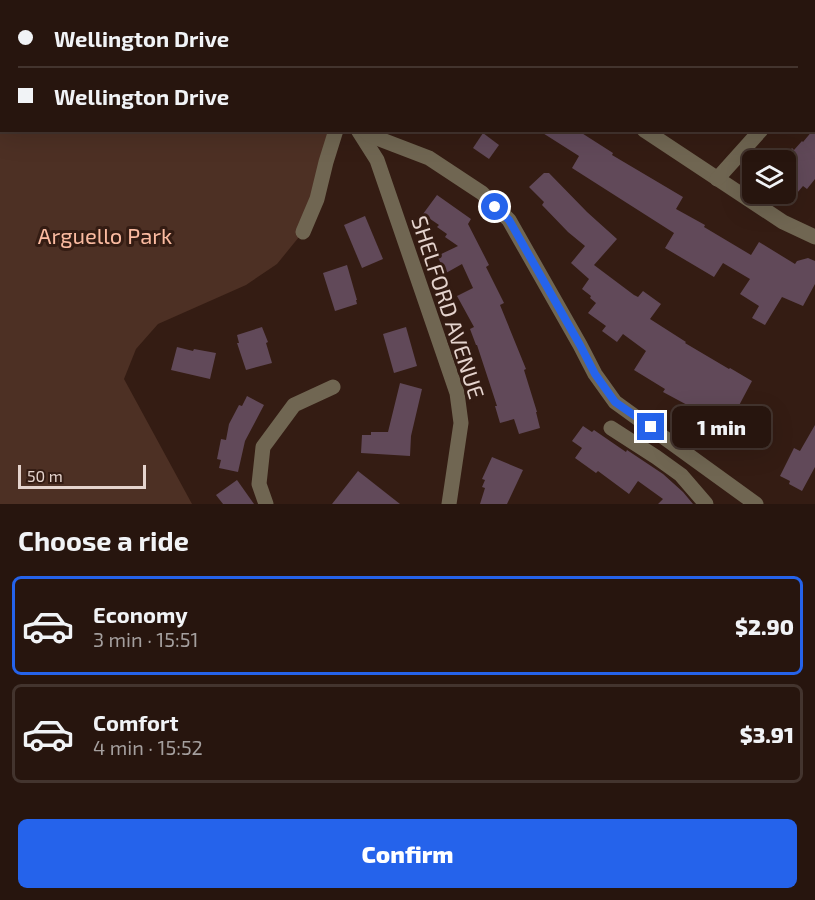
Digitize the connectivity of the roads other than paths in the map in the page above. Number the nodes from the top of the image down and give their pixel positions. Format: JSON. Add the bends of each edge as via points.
{"nodes":[{"id":1,"x":335,"y":132,"type":"edge"},
{"id":2,"x":359,"y":132,"type":"edge"},
{"id":3,"x":366,"y":132,"type":"edge"},
{"id":4,"x":647,"y":132,"type":"edge"},
{"id":5,"x":759,"y":132,"type":"edge"},
{"id":6,"x":717,"y":179,"type":"junction"},
{"id":7,"x":303,"y":232,"type":"dead end"},
{"id":8,"x":815,"y":237,"type":"edge"},
{"id":9,"x":333,"y":387,"type":"dead end"},
{"id":10,"x":611,"y":428,"type":"dead end"},
{"id":11,"x":266,"y":504,"type":"edge"},
{"id":12,"x":448,"y":504,"type":"edge"},
{"id":13,"x":706,"y":504,"type":"edge"},
{"id":14,"x":756,"y":504,"type":"edge"}],
"edges":[{"from":1,"to":7,"type":"street","via":[[317,199]]},
{"from":2,"to":12,"type":"street","name":"SHELFORD AVENUE","via":[[377,160],[458,393],[461,423]]},
{"from":3,"to":14,"type":"street","via":[[429,158],[482,193],[509,220],[595,374],[615,402]]},
{"from":4,"to":6,"type":"street"},
{"from":5,"to":6,"type":"street"},
{"from":6,"to":8,"type":"street","via":[[783,222]]},
{"from":9,"to":11,"type":"street","via":[[294,405],[263,447],[259,484]]},
{"from":10,"to":13,"type":"street","via":[[681,475]]}]}
